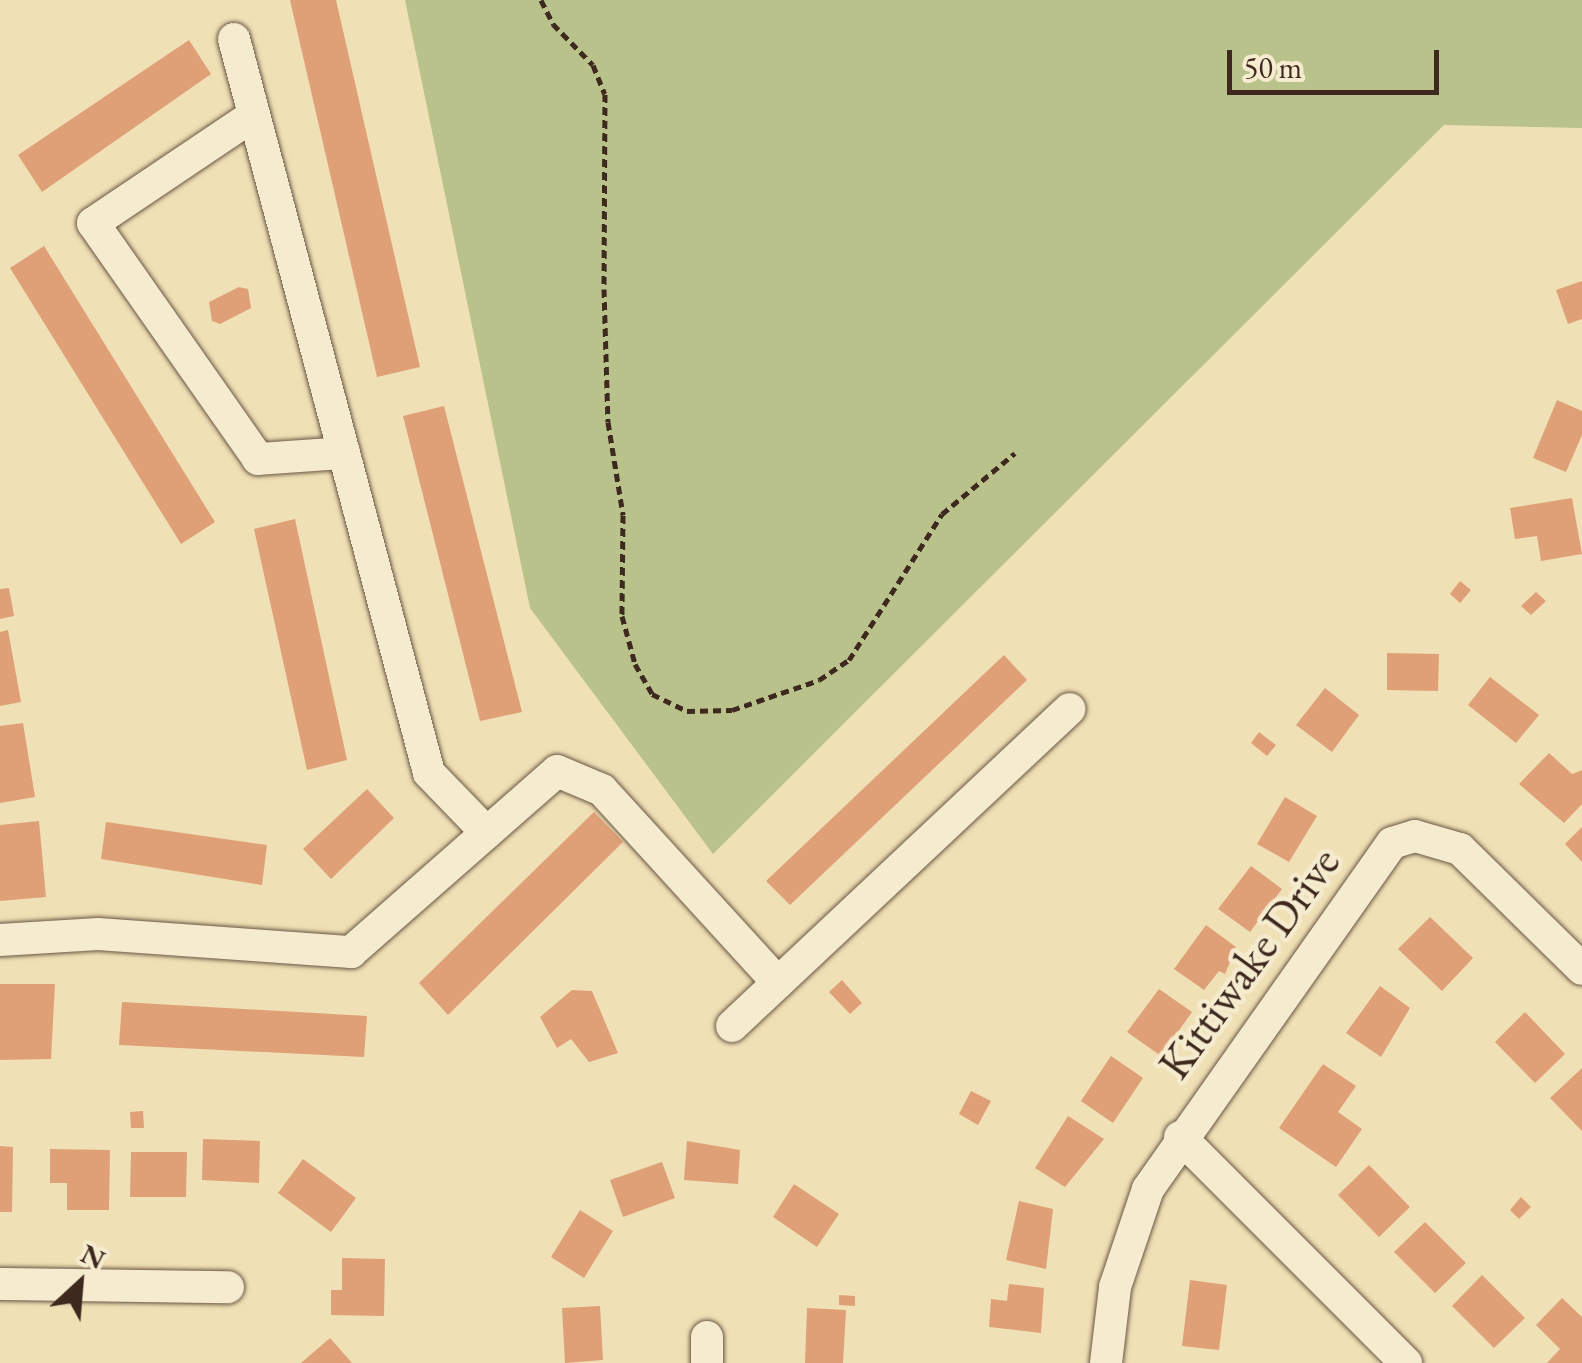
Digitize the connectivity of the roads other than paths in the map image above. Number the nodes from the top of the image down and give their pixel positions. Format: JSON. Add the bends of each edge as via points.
{"nodes":[{"id":1,"x":234,"y":39,"type":"dead end"},
{"id":2,"x":254,"y":115,"type":"junction"},
{"id":3,"x":344,"y":453,"type":"junction"},
{"id":4,"x":1069,"y":709,"type":"dead end"},
{"id":5,"x":488,"y":833,"type":"junction"},
{"id":6,"x":0,"y":940,"type":"edge"},
{"id":7,"x":1582,"y":968,"type":"edge"},
{"id":8,"x":778,"y":983,"type":"junction"},
{"id":9,"x":732,"y":1026,"type":"dead end"},
{"id":10,"x":1180,"y":1137,"type":"junction"},
{"id":11,"x":0,"y":1284,"type":"edge"},
{"id":12,"x":228,"y":1287,"type":"dead end"},
{"id":13,"x":1106,"y":1363,"type":"edge"},
{"id":14,"x":1406,"y":1363,"type":"edge"}],
"edges":[{"from":1,"to":2,"type":"street"},
{"from":2,"to":3,"type":"street"},
{"from":2,"to":3,"type":"street","via":[[93,222],[258,459]]},
{"from":3,"to":5,"type":"street","via":[[428,773]]},
{"from":4,"to":8,"type":"street"},
{"from":5,"to":6,"type":"street","via":[[351,952],[98,934]]},
{"from":5,"to":8,"type":"street","via":[[558,771],[602,790]]},
{"from":7,"to":10,"type":"street","name":"Kittiwake Drive","via":[[1460,849],[1415,836],[1392,842]]},
{"from":8,"to":9,"type":"street"},
{"from":10,"to":13,"type":"street","name":"Kittiwake Drive","via":[[1137,1218],[1115,1287]]},
{"from":10,"to":14,"type":"street"},
{"from":11,"to":12,"type":"street"}]}
